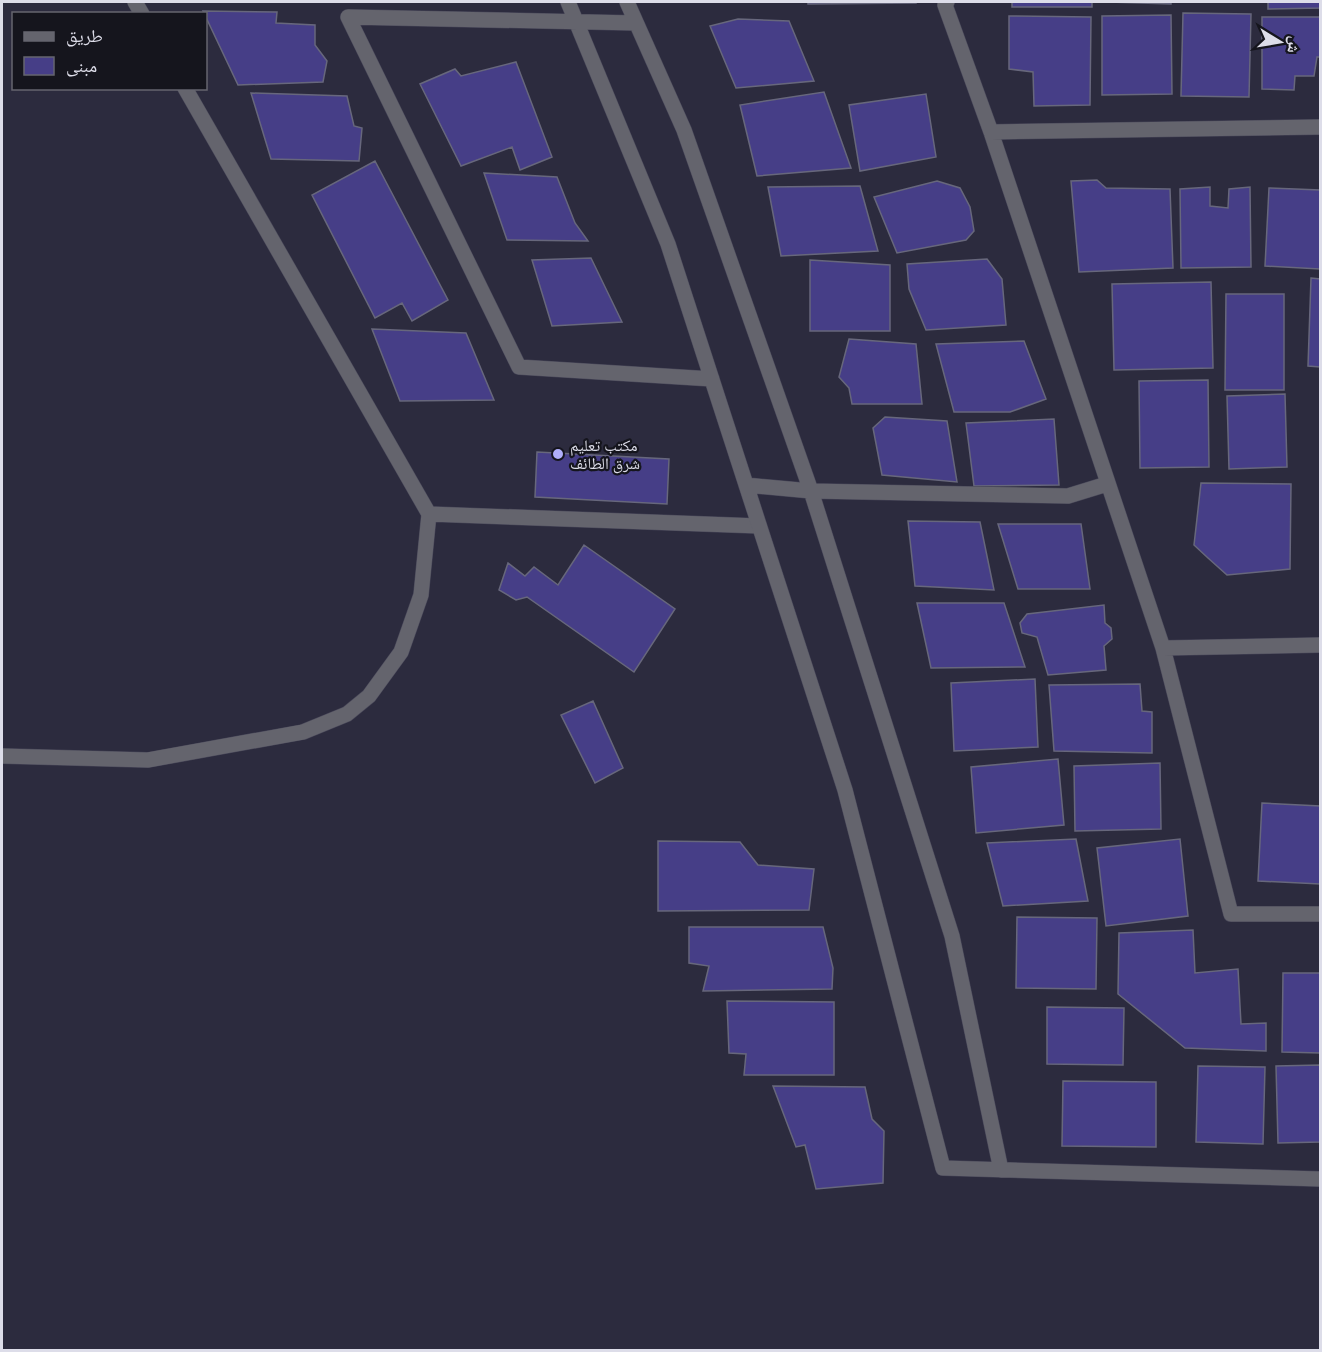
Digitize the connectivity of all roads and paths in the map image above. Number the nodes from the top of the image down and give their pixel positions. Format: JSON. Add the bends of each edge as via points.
{"nodes":[{"id":1,"x":568,"y":2,"type":"edge"},
{"id":2,"x":627,"y":2,"type":"edge"},
{"id":3,"x":947,"y":2,"type":"edge"},
{"id":4,"x":577,"y":22,"type":"junction"},
{"id":5,"x":636,"y":23,"type":"junction"},
{"id":6,"x":186,"y":90,"type":"edge"},
{"id":7,"x":1320,"y":127,"type":"edge"},
{"id":8,"x":991,"y":132,"type":"junction"},
{"id":9,"x":712,"y":379,"type":"junction"},
{"id":10,"x":1107,"y":484,"type":"junction"},
{"id":11,"x":746,"y":485,"type":"junction"},
{"id":12,"x":811,"y":491,"type":"junction"},
{"id":13,"x":429,"y":514,"type":"junction"},
{"id":14,"x":759,"y":526,"type":"junction"},
{"id":15,"x":1320,"y":645,"type":"edge"},
{"id":16,"x":1162,"y":648,"type":"junction"},
{"id":17,"x":2,"y":756,"type":"edge"},
{"id":18,"x":1320,"y":914,"type":"edge"},
{"id":19,"x":1001,"y":1170,"type":"junction"},
{"id":20,"x":1320,"y":1179,"type":"edge"}],
"edges":[{"from":1,"to":4,"type":"street"},
{"from":2,"to":5,"type":"street"},
{"from":3,"to":8,"type":"street"},
{"from":4,"to":5,"type":"street"},
{"from":4,"to":9,"type":"street","via":[[668,244]]},
{"from":4,"to":9,"type":"street","via":[[348,17],[519,367]]},
{"from":5,"to":12,"type":"street","via":[[684,130]]},
{"from":6,"to":13,"type":"street"},
{"from":7,"to":8,"type":"street"},
{"from":8,"to":10,"type":"street"},
{"from":9,"to":11,"type":"street"},
{"from":10,"to":12,"type":"street","via":[[1068,496]]},
{"from":10,"to":16,"type":"street"},
{"from":11,"to":12,"type":"street"},
{"from":11,"to":14,"type":"street"},
{"from":12,"to":19,"type":"street","via":[[952,936]]},
{"from":13,"to":14,"type":"street"},
{"from":13,"to":17,"type":"street","via":[[421,595],[401,652],[369,696],[347,714],[303,732],[148,760]]},
{"from":14,"to":19,"type":"street","via":[[845,790],[943,1168]]},
{"from":15,"to":16,"type":"street"},
{"from":16,"to":18,"type":"street","via":[[1231,914]]},
{"from":19,"to":20,"type":"street"}]}
